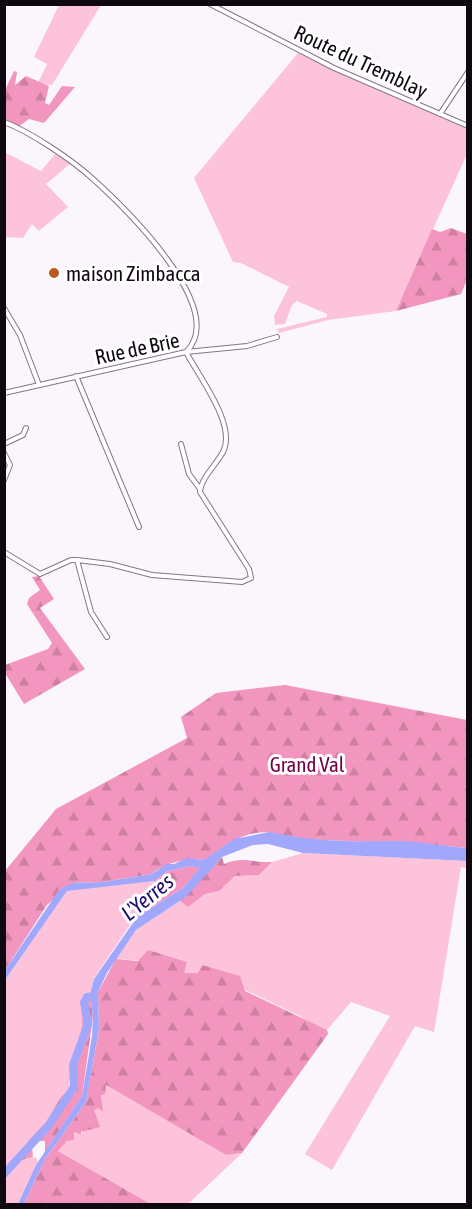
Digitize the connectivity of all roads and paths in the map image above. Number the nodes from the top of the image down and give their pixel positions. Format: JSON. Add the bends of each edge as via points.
{"nodes":[{"id":1,"x":210,"y":4,"type":"edge"},
{"id":2,"x":468,"y":72,"type":"edge"},
{"id":3,"x":440,"y":114,"type":"junction"},
{"id":4,"x":4,"y":122,"type":"edge"},
{"id":5,"x":468,"y":126,"type":"edge"},
{"id":6,"x":4,"y":308,"type":"edge"},
{"id":7,"x":277,"y":337,"type":"dead end"},
{"id":8,"x":186,"y":352,"type":"junction"},
{"id":9,"x":76,"y":376,"type":"junction"},
{"id":10,"x":39,"y":385,"type":"junction"},
{"id":11,"x":4,"y":393,"type":"edge"},
{"id":12,"x":26,"y":428,"type":"dead end"},
{"id":13,"x":4,"y":444,"type":"edge"},
{"id":14,"x":181,"y":444,"type":"dead end"},
{"id":15,"x":4,"y":453,"type":"edge"},
{"id":16,"x":4,"y":480,"type":"edge"},
{"id":17,"x":200,"y":489,"type":"junction"},
{"id":18,"x":139,"y":527,"type":"dead end"},
{"id":19,"x":4,"y":552,"type":"edge"},
{"id":20,"x":77,"y":560,"type":"junction"},
{"id":21,"x":107,"y":638,"type":"dead end"}],
"edges":[{"from":1,"to":3,"type":"street","name":"Route du Tremblay","via":[[328,65]]},
{"from":2,"to":3,"type":"street"},
{"from":3,"to":5,"type":"street","name":"Route du Tremblay"},
{"from":4,"to":8,"type":"street","via":[[67,158],[92,178],[160,248],[194,310],[197,330]]},
{"from":6,"to":10,"type":"street"},
{"from":7,"to":8,"type":"street","name":"Rue de Brie","via":[[247,346]]},
{"from":8,"to":9,"type":"street","name":"Rue de Brie"},
{"from":8,"to":17,"type":"street","via":[[227,429],[226,446]]},
{"from":9,"to":10,"type":"street","name":"Rue de Brie"},
{"from":9,"to":18,"type":"street"},
{"from":10,"to":11,"type":"street","name":"Rue de Brie"},
{"from":12,"to":13,"type":"street","via":[[23,435]]},
{"from":14,"to":17,"type":"street","via":[[189,474]]},
{"from":15,"to":16,"type":"street","via":[[10,465]]},
{"from":17,"to":20,"type":"street","via":[[249,569],[250,578],[243,582],[153,575]]},
{"from":19,"to":20,"type":"street","via":[[40,574]]},
{"from":20,"to":21,"type":"street","via":[[91,612]]}]}
